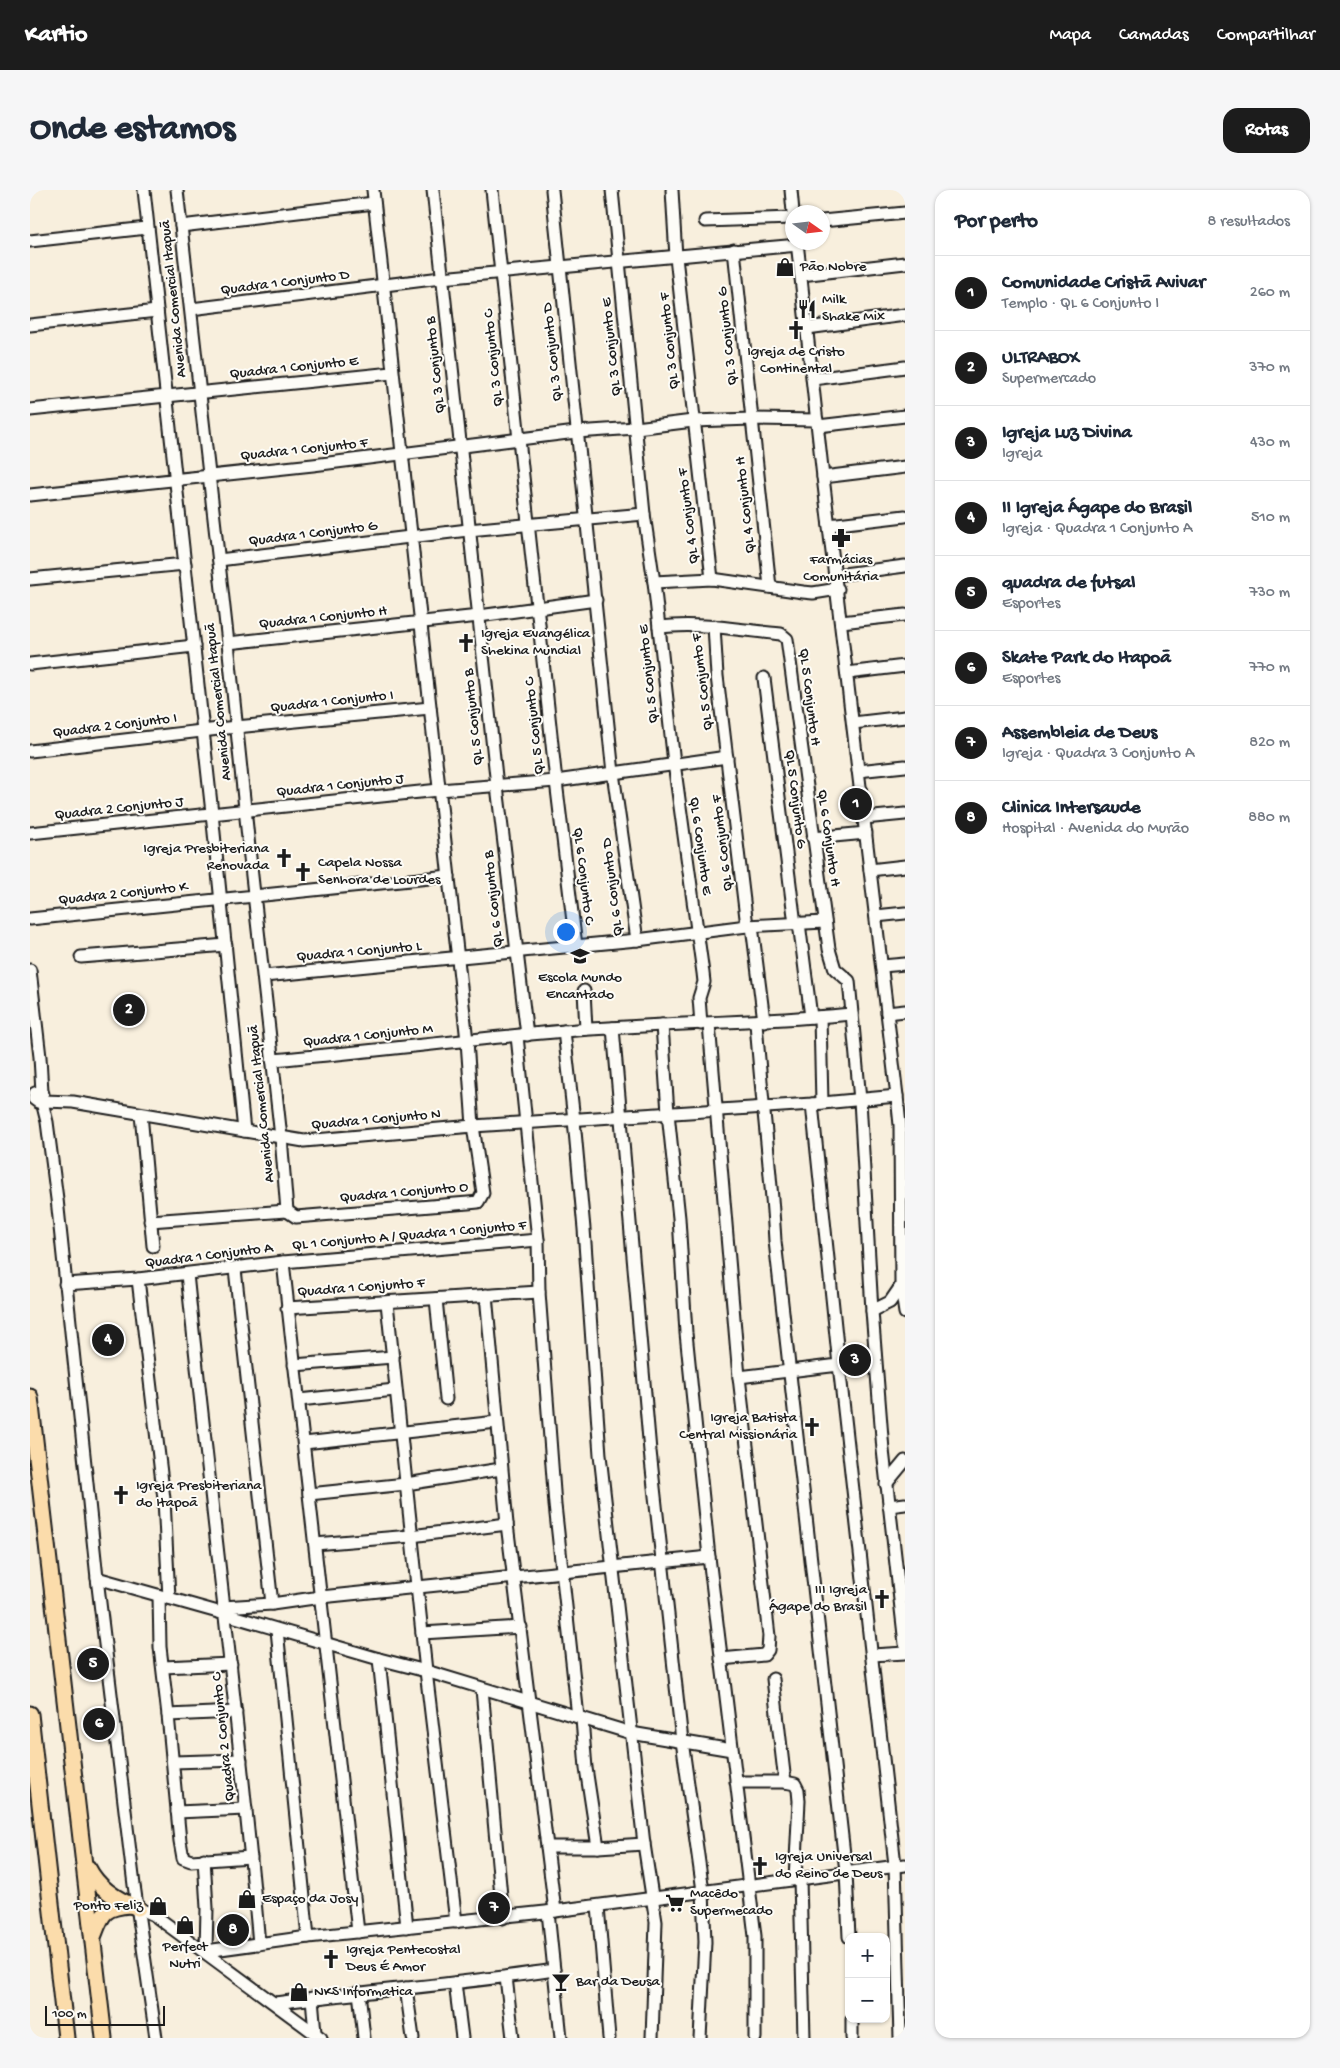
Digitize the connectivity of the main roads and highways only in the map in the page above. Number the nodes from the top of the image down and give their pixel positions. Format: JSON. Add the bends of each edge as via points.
{"nodes":[{"id":1,"x":30,"y":1397,"type":"edge"},
{"id":2,"x":33,"y":1448,"type":"edge"},
{"id":3,"x":30,"y":1714,"type":"edge"},
{"id":4,"x":85,"y":1862,"type":"junction"},
{"id":5,"x":93,"y":1939,"type":"junction"},
{"id":6,"x":66,"y":2038,"type":"edge"},
{"id":7,"x":104,"y":2038,"type":"edge"}],
"edges":[{"from":1,"to":2,"type":"main road"},
{"from":2,"to":4,"type":"main road"},
{"from":3,"to":6,"type":"main road"},
{"from":4,"to":5,"type":"main road"},
{"from":4,"to":5,"type":"main road","via":[[99,1886],[134,1907],[114,1906],[107,1910]]},
{"from":5,"to":7,"type":"main road"}]}
